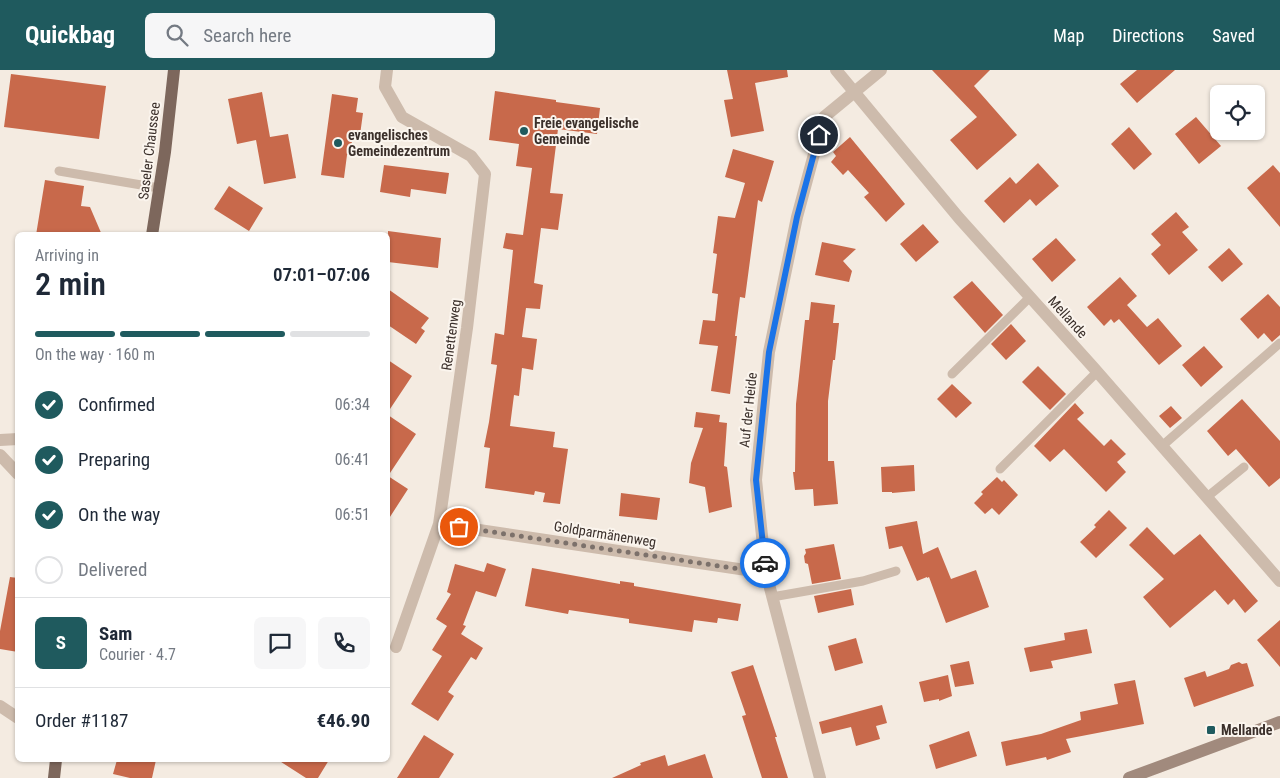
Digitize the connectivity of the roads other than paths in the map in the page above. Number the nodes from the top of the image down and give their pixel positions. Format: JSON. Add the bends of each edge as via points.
{"nodes":[{"id":1,"x":174,"y":70,"type":"edge"},
{"id":2,"x":387,"y":70,"type":"edge"},
{"id":3,"x":836,"y":70,"type":"edge"},
{"id":4,"x":881,"y":70,"type":"edge"},
{"id":5,"x":855,"y":93,"type":"junction"},
{"id":6,"x":60,"y":172,"type":"dead end"},
{"id":7,"x":159,"y":188,"type":"junction"},
{"id":8,"x":152,"y":232,"type":"edge"},
{"id":9,"x":1030,"y":297,"type":"junction"},
{"id":10,"x":1280,"y":343,"type":"edge"},
{"id":11,"x":1097,"y":372,"type":"junction"},
{"id":12,"x":952,"y":374,"type":"dead end"},
{"id":13,"x":15,"y":439,"type":"edge"},
{"id":14,"x":0,"y":440,"type":"edge"},
{"id":15,"x":1162,"y":446,"type":"junction"},
{"id":16,"x":0,"y":455,"type":"edge"},
{"id":17,"x":1244,"y":467,"type":"dead end"},
{"id":18,"x":1000,"y":470,"type":"dead end"},
{"id":19,"x":15,"y":471,"type":"edge"},
{"id":20,"x":1207,"y":497,"type":"junction"},
{"id":21,"x":439,"y":524,"type":"junction"},
{"id":22,"x":896,"y":571,"type":"dead end"},
{"id":23,"x":766,"y":573,"type":"junction"},
{"id":24,"x":1280,"y":581,"type":"edge"},
{"id":25,"x":772,"y":597,"type":"junction"},
{"id":26,"x":396,"y":646,"type":"dead end"},
{"id":27,"x":0,"y":706,"type":"edge"},
{"id":28,"x":15,"y":716,"type":"edge"},
{"id":29,"x":1280,"y":722,"type":"edge"},
{"id":30,"x":56,"y":762,"type":"edge"},
{"id":31,"x":54,"y":778,"type":"edge"},
{"id":32,"x":820,"y":778,"type":"edge"},
{"id":33,"x":1129,"y":778,"type":"edge"}],
"edges":[{"from":1,"to":7,"type":"main road","name":"Saseler Chaussee"},
{"from":2,"to":21,"type":"street","name":"Renettenweg","via":[[385,87],[402,117],[471,156],[486,174]]},
{"from":3,"to":5,"type":"street","name":"Mellande"},
{"from":4,"to":5,"type":"street","name":"Auf der Heide"},
{"from":5,"to":9,"type":"street","name":"Mellande"},
{"from":5,"to":23,"type":"street","name":"Auf der Heide","via":[[824,117],[797,217],[769,352],[756,480]]},
{"from":6,"to":7,"type":"lane"},
{"from":7,"to":8,"type":"main road","name":"Saseler Chaussee"},
{"from":9,"to":11,"type":"street","name":"Mellande"},
{"from":9,"to":12,"type":"lane"},
{"from":10,"to":15,"type":"lane"},
{"from":11,"to":15,"type":"street","name":"Mellande"},
{"from":11,"to":18,"type":"lane"},
{"from":13,"to":14,"type":"street"},
{"from":15,"to":20,"type":"street","name":"Mellande"},
{"from":16,"to":19,"type":"street"},
{"from":17,"to":20,"type":"lane"},
{"from":20,"to":24,"type":"street","name":"Mellande"},
{"from":21,"to":23,"type":"street","name":"Goldparmänenweg"},
{"from":21,"to":26,"type":"street","name":"Renettenweg"},
{"from":22,"to":25,"type":"lane","via":[[864,581]]},
{"from":23,"to":25,"type":"street","name":"Auf der Heide"},
{"from":25,"to":32,"type":"street","name":"Auf der Heide"},
{"from":27,"to":28,"type":"street"},
{"from":29,"to":33,"type":"street"},
{"from":30,"to":31,"type":"main road"}]}
